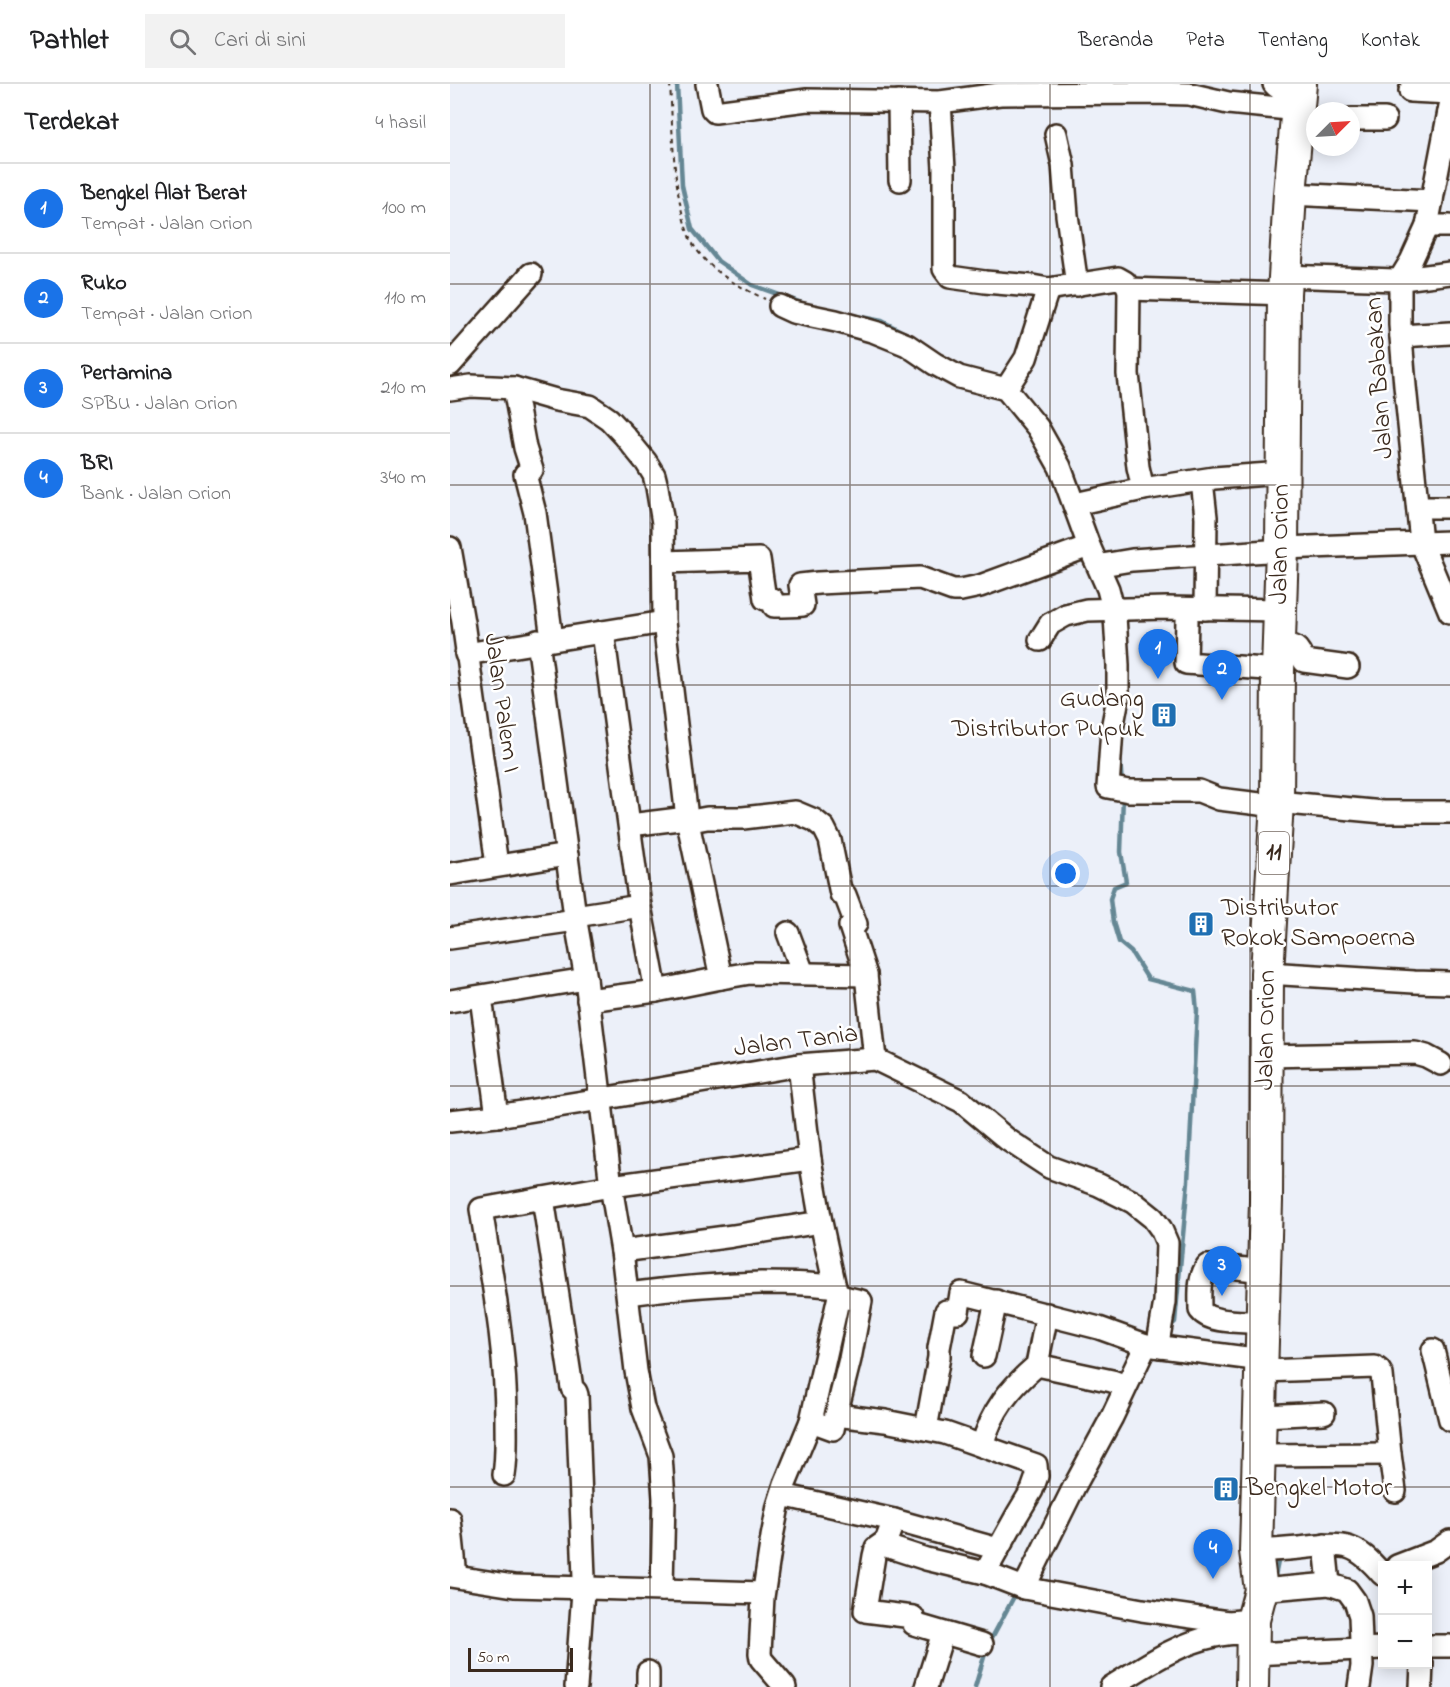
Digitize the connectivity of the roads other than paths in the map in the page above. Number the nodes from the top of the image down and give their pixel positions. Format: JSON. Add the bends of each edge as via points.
{"nodes":[{"id":1,"x":706,"y":84,"type":"edge"},
{"id":2,"x":1142,"y":89,"type":"edge"},
{"id":3,"x":1410,"y":91,"type":"dead end"},
{"id":4,"x":1448,"y":97,"type":"edge"},
{"id":5,"x":899,"y":101,"type":"junction"},
{"id":6,"x":1297,"y":101,"type":"edge"},
{"id":7,"x":940,"y":102,"type":"junction"},
{"id":8,"x":1360,"y":119,"type":"edge"},
{"id":9,"x":1385,"y":119,"type":"dead end"},
{"id":10,"x":1056,"y":134,"type":"dead end"},
{"id":11,"x":900,"y":180,"type":"dead end"},
{"id":12,"x":1290,"y":194,"type":"junction"},
{"id":13,"x":1428,"y":201,"type":"junction"},
{"id":14,"x":1428,"y":226,"type":"junction"},
{"id":15,"x":1450,"y":226,"type":"edge"},
{"id":16,"x":1450,"y":273,"type":"edge"},
{"id":17,"x":531,"y":274,"type":"dead end"},
{"id":18,"x":1394,"y":279,"type":"junction"},
{"id":19,"x":1077,"y":285,"type":"junction"},
{"id":20,"x":1285,"y":285,"type":"junction"},
{"id":21,"x":1048,"y":289,"type":"junction"},
{"id":22,"x":1129,"y":289,"type":"junction"},
{"id":23,"x":780,"y":306,"type":"road end"},
{"id":24,"x":1450,"y":333,"type":"edge"},
{"id":25,"x":1401,"y":336,"type":"junction"},
{"id":26,"x":450,"y":365,"type":"edge"},
{"id":27,"x":1008,"y":386,"type":"junction"},
{"id":28,"x":514,"y":388,"type":"junction"},
{"id":29,"x":450,"y":389,"type":"edge"},
{"id":30,"x":1282,"y":473,"type":"junction"},
{"id":31,"x":1202,"y":481,"type":"junction"},
{"id":32,"x":1143,"y":489,"type":"junction"},
{"id":33,"x":1078,"y":504,"type":"junction"},
{"id":34,"x":1418,"y":507,"type":"junction"},
{"id":35,"x":1450,"y":507,"type":"edge"},
{"id":36,"x":1421,"y":542,"type":"junction"},
{"id":37,"x":1450,"y":542,"type":"edge"},
{"id":38,"x":1089,"y":546,"type":"junction"},
{"id":39,"x":1282,"y":549,"type":"junction"},
{"id":40,"x":450,"y":550,"type":"edge"},
{"id":41,"x":1205,"y":555,"type":"junction"},
{"id":42,"x":664,"y":562,"type":"junction"},
{"id":43,"x":1103,"y":567,"type":"junction"},
{"id":44,"x":1117,"y":609,"type":"junction"},
{"id":45,"x":1205,"y":609,"type":"junction"},
{"id":46,"x":1280,"y":610,"type":"junction"},
{"id":47,"x":1450,"y":612,"type":"edge"},
{"id":48,"x":1187,"y":620,"type":"dead end"},
{"id":49,"x":664,"y":621,"type":"junction"},
{"id":50,"x":456,"y":623,"type":"edge"},
{"id":51,"x":603,"y":632,"type":"junction"},
{"id":52,"x":545,"y":640,"type":"junction"},
{"id":53,"x":1040,"y":640,"type":"dead end"},
{"id":54,"x":466,"y":654,"type":"junction"},
{"id":55,"x":1278,"y":658,"type":"junction"},
{"id":56,"x":1348,"y":667,"type":"dead end"},
{"id":57,"x":1277,"y":804,"type":"junction"},
{"id":58,"x":1450,"y":812,"type":"edge"},
{"id":59,"x":687,"y":818,"type":"junction"},
{"id":60,"x":630,"y":825,"type":"junction"},
{"id":61,"x":567,"y":855,"type":"junction"},
{"id":62,"x":497,"y":865,"type":"junction"},
{"id":63,"x":450,"y":874,"type":"edge"},
{"id":64,"x":640,"y":906,"type":"junction"},
{"id":65,"x":575,"y":918,"type":"junction"},
{"id":66,"x":788,"y":933,"type":"dead end"},
{"id":67,"x":450,"y":938,"type":"edge"},
{"id":68,"x":803,"y":973,"type":"junction"},
{"id":69,"x":1267,"y":973,"type":"junction"},
{"id":70,"x":866,"y":975,"type":"junction"},
{"id":71,"x":721,"y":978,"type":"junction"},
{"id":72,"x":1450,"y":983,"type":"edge"},
{"id":73,"x":587,"y":990,"type":"junction"},
{"id":74,"x":656,"y":991,"type":"junction"},
{"id":75,"x":481,"y":997,"type":"junction"},
{"id":76,"x":450,"y":1001,"type":"edge"},
{"id":77,"x":1266,"y":1056,"type":"junction"},
{"id":78,"x":875,"y":1059,"type":"junction"},
{"id":79,"x":1441,"y":1064,"type":"dead end"},
{"id":80,"x":799,"y":1065,"type":"junction"},
{"id":81,"x":601,"y":1100,"type":"junction"},
{"id":82,"x":497,"y":1116,"type":"junction"},
{"id":83,"x":450,"y":1120,"type":"edge"},
{"id":84,"x":810,"y":1159,"type":"junction"},
{"id":85,"x":611,"y":1186,"type":"junction"},
{"id":86,"x":543,"y":1198,"type":"junction"},
{"id":87,"x":821,"y":1222,"type":"junction"},
{"id":88,"x":622,"y":1251,"type":"junction"},
{"id":89,"x":1239,"y":1268,"type":"junction"},
{"id":90,"x":837,"y":1291,"type":"junction"},
{"id":91,"x":628,"y":1294,"type":"junction"},
{"id":92,"x":996,"y":1301,"type":"junction"},
{"id":93,"x":1047,"y":1314,"type":"junction"},
{"id":94,"x":1262,"y":1323,"type":"junction"},
{"id":95,"x":1151,"y":1339,"type":"junction"},
{"id":96,"x":1433,"y":1350,"type":"dead end"},
{"id":97,"x":984,"y":1356,"type":"dead end"},
{"id":98,"x":1037,"y":1365,"type":"junction"},
{"id":99,"x":1262,"y":1366,"type":"junction"},
{"id":100,"x":1121,"y":1384,"type":"junction"},
{"id":101,"x":1324,"y":1413,"type":"dead end"},
{"id":102,"x":836,"y":1415,"type":"junction"},
{"id":103,"x":1261,"y":1416,"type":"junction"},
{"id":104,"x":1450,"y":1420,"type":"edge"},
{"id":105,"x":811,"y":1421,"type":"junction"},
{"id":106,"x":926,"y":1429,"type":"junction"},
{"id":107,"x":982,"y":1446,"type":"junction"},
{"id":108,"x":1390,"y":1454,"type":"junction"},
{"id":109,"x":1259,"y":1455,"type":"junction"},
{"id":110,"x":504,"y":1475,"type":"dead end"},
{"id":111,"x":1395,"y":1491,"type":"dead end"},
{"id":112,"x":782,"y":1495,"type":"junction"},
{"id":113,"x":450,"y":1519,"type":"edge"},
{"id":114,"x":894,"y":1520,"type":"junction"},
{"id":115,"x":886,"y":1541,"type":"junction"},
{"id":116,"x":1450,"y":1541,"type":"edge"},
{"id":117,"x":1325,"y":1545,"type":"junction"},
{"id":118,"x":998,"y":1549,"type":"junction"},
{"id":119,"x":1256,"y":1551,"type":"junction"},
{"id":120,"x":1411,"y":1561,"type":"edge"},
{"id":121,"x":1378,"y":1566,"type":"edge"},
{"id":122,"x":985,"y":1573,"type":"junction"},
{"id":123,"x":453,"y":1576,"type":"edge"},
{"id":124,"x":1329,"y":1584,"type":"junction"},
{"id":125,"x":1019,"y":1586,"type":"junction"},
{"id":126,"x":584,"y":1587,"type":"junction"},
{"id":127,"x":662,"y":1590,"type":"junction"},
{"id":128,"x":1261,"y":1590,"type":"junction"},
{"id":129,"x":763,"y":1593,"type":"junction"},
{"id":130,"x":1253,"y":1633,"type":"junction"},
{"id":131,"x":943,"y":1634,"type":"junction"},
{"id":132,"x":982,"y":1644,"type":"dead end"},
{"id":133,"x":1432,"y":1646,"type":"edge"},
{"id":134,"x":1450,"y":1646,"type":"edge"},
{"id":135,"x":1372,"y":1648,"type":"edge"},
{"id":136,"x":1422,"y":1669,"type":"edge"},
{"id":137,"x":768,"y":1678,"type":"edge"},
{"id":138,"x":576,"y":1687,"type":"edge"},
{"id":139,"x":785,"y":1687,"type":"edge"},
{"id":140,"x":926,"y":1687,"type":"edge"},
{"id":141,"x":1111,"y":1687,"type":"edge"},
{"id":142,"x":1252,"y":1687,"type":"edge"},
{"id":143,"x":1359,"y":1687,"type":"edge"},
{"id":144,"x":1421,"y":1687,"type":"edge"}],
"edges":[{"from":1,"to":5,"type":"street","via":[[715,112],[807,100]]},
{"from":2,"to":6,"type":"street","via":[[1228,103]]},
{"from":2,"to":7,"type":"street","via":[[1000,94]]},
{"from":3,"to":4,"type":"street"},
{"from":4,"to":13,"type":"street","name":"Jalan Babakan"},
{"from":5,"to":7,"type":"street"},
{"from":5,"to":11,"type":"street"},
{"from":6,"to":12,"type":"highway","name":"Jalan Orion","number":"11"},
{"from":7,"to":21,"type":"street","via":[[944,269],[950,277]]},
{"from":8,"to":9,"type":"street"},
{"from":10,"to":19,"type":"street"},
{"from":12,"to":13,"type":"street"},
{"from":12,"to":20,"type":"highway","name":"Jalan Orion","number":"11"},
{"from":13,"to":14,"type":"street","name":"Jalan Babakan"},
{"from":14,"to":15,"type":"street"},
{"from":14,"to":18,"type":"street","name":"Jalan Babakan","via":[[1411,261]]},
{"from":16,"to":18,"type":"street"},
{"from":17,"to":26,"type":"street"},
{"from":18,"to":20,"type":"street"},
{"from":18,"to":25,"type":"street","name":"Jalan Babakan"},
{"from":19,"to":21,"type":"street"},
{"from":19,"to":22,"type":"street","via":[[1118,278]]},
{"from":20,"to":22,"type":"street"},
{"from":20,"to":30,"type":"highway","name":"Jalan Orion","number":"11"},
{"from":21,"to":27,"type":"street","via":[[1026,358]]},
{"from":22,"to":32,"type":"street","via":[[1128,374]]},
{"from":23,"to":27,"type":"street","via":[[875,332],[907,345],[958,377]]},
{"from":24,"to":25,"type":"street"},
{"from":25,"to":34,"type":"street","name":"Jalan Babakan"},
{"from":27,"to":33,"type":"street","via":[[1038,428]]},
{"from":28,"to":29,"type":"street"},
{"from":28,"to":42,"type":"street","via":[[590,406],[624,435],[656,482]]},
{"from":28,"to":52,"type":"street","via":[[532,470],[525,474],[535,513]]},
{"from":30,"to":31,"type":"street"},
{"from":30,"to":39,"type":"highway","name":"Jalan Orion","number":"11"},
{"from":31,"to":32,"type":"street"},
{"from":31,"to":41,"type":"street"},
{"from":32,"to":33,"type":"street"},
{"from":33,"to":38,"type":"street"},
{"from":34,"to":35,"type":"street"},
{"from":34,"to":36,"type":"street","name":"Jalan Babakan"},
{"from":36,"to":37,"type":"street"},
{"from":36,"to":39,"type":"street"},
{"from":36,"to":47,"type":"street","name":"Jalan Babakan"},
{"from":38,"to":42,"type":"street","via":[[970,589],[953,590],[921,578],[800,585],[803,605],[788,607],[774,606],[772,599],[765,599],[759,559]]},
{"from":38,"to":43,"type":"street"},
{"from":39,"to":41,"type":"street"},
{"from":39,"to":46,"type":"highway","name":"Jalan Orion","number":"11"},
{"from":40,"to":50,"type":"street","name":"Jalan Palem I"},
{"from":41,"to":43,"type":"street","via":[[1132,560]]},
{"from":41,"to":45,"type":"street"},
{"from":42,"to":49,"type":"street"},
{"from":43,"to":44,"type":"street"},
{"from":44,"to":45,"type":"street"},
{"from":44,"to":53,"type":"street","via":[[1066,615],[1050,624]]},
{"from":44,"to":57,"type":"street","via":[[1118,698],[1108,787],[1199,791],[1219,799]]},
{"from":45,"to":46,"type":"street"},
{"from":46,"to":55,"type":"highway","name":"Jalan Orion","number":"11"},
{"from":48,"to":55,"type":"street","via":[[1186,663]]},
{"from":49,"to":51,"type":"street"},
{"from":49,"to":59,"type":"street"},
{"from":50,"to":54,"type":"street","name":"Jalan Palem I"},
{"from":51,"to":52,"type":"street"},
{"from":51,"to":60,"type":"street"},
{"from":52,"to":54,"type":"street"},
{"from":52,"to":61,"type":"street"},
{"from":54,"to":62,"type":"street","name":"Jalan Palem I"},
{"from":55,"to":56,"type":"street","via":[[1294,645],[1304,662]]},
{"from":55,"to":57,"type":"highway","name":"Jalan Orion","number":"11"},
{"from":57,"to":58,"type":"street","via":[[1383,812]]},
{"from":57,"to":69,"type":"highway","name":"Jalan Orion","number":"11"},
{"from":59,"to":60,"type":"street"},
{"from":59,"to":70,"type":"street","via":[[692,821],[795,812],[824,828],[841,894],[845,895],[856,924],[850,926]]},
{"from":59,"to":71,"type":"street"},
{"from":60,"to":64,"type":"street"},
{"from":61,"to":62,"type":"street"},
{"from":61,"to":65,"type":"street"},
{"from":62,"to":63,"type":"street"},
{"from":64,"to":65,"type":"street"},
{"from":64,"to":74,"type":"street"},
{"from":65,"to":67,"type":"street"},
{"from":65,"to":73,"type":"street"},
{"from":66,"to":68,"type":"street"},
{"from":68,"to":70,"type":"street"},
{"from":68,"to":71,"type":"street","via":[[750,973]]},
{"from":69,"to":72,"type":"street"},
{"from":69,"to":77,"type":"highway","name":"Jalan Orion","number":"11"},
{"from":70,"to":78,"type":"street"},
{"from":71,"to":74,"type":"street"},
{"from":73,"to":74,"type":"street"},
{"from":73,"to":75,"type":"street"},
{"from":73,"to":81,"type":"street"},
{"from":75,"to":76,"type":"street"},
{"from":75,"to":82,"type":"street"},
{"from":77,"to":79,"type":"street","via":[[1415,1053]]},
{"from":77,"to":89,"type":"highway","name":"Jalan Orion","number":"11","via":[[1266,1201]]},
{"from":78,"to":80,"type":"street","name":"Jalan Tania"},
{"from":78,"to":95,"type":"street","name":"Jalan Tania","via":[[961,1101],[1049,1167],[1099,1185],[1153,1218],[1167,1242],[1165,1302]]},
{"from":80,"to":81,"type":"street","name":"Jalan Tania"},
{"from":80,"to":84,"type":"street"},
{"from":81,"to":82,"type":"street","name":"Jalan Tania"},
{"from":81,"to":85,"type":"street"},
{"from":82,"to":83,"type":"street","name":"Jalan Tania"},
{"from":84,"to":85,"type":"street"},
{"from":84,"to":87,"type":"street"},
{"from":85,"to":86,"type":"street"},
{"from":85,"to":88,"type":"street"},
{"from":86,"to":110,"type":"street","via":[[481,1209],[506,1386]]},
{"from":86,"to":126,"type":"street","via":[[572,1389],[577,1395]]},
{"from":87,"to":88,"type":"street"},
{"from":87,"to":90,"type":"street"},
{"from":88,"to":91,"type":"street"},
{"from":89,"to":94,"type":"highway","name":"Jalan Orion","number":"11"},
{"from":89,"to":94,"type":"street","via":[[1207,1266],[1200,1288],[1200,1310],[1216,1319]]},
{"from":90,"to":91,"type":"street","via":[[820,1284],[776,1283],[712,1284]]},
{"from":90,"to":102,"type":"street","via":[[861,1301]]},
{"from":90,"to":105,"type":"street"},
{"from":91,"to":127,"type":"street","via":[[643,1408],[661,1456]]},
{"from":92,"to":93,"type":"street"},
{"from":92,"to":97,"type":"street"},
{"from":92,"to":106,"type":"street","via":[[961,1293],[958,1312],[946,1311]]},
{"from":93,"to":95,"type":"street"},
{"from":93,"to":98,"type":"street"},
{"from":94,"to":99,"type":"highway","name":"Jalan Orion","number":"11"},
{"from":95,"to":99,"type":"street"},
{"from":95,"to":100,"type":"street","name":"Jalan Tania"},
{"from":96,"to":104,"type":"street"},
{"from":98,"to":100,"type":"street"},
{"from":98,"to":107,"type":"street","via":[[998,1406]]},
{"from":99,"to":103,"type":"highway","name":"Jalan Orion","number":"11"},
{"from":99,"to":108,"type":"street","via":[[1375,1367],[1382,1376]]},
{"from":100,"to":125,"type":"street","name":"Jalan Tania","via":[[1112,1417]]},
{"from":101,"to":103,"type":"street"},
{"from":102,"to":105,"type":"street","via":[[833,1429]]},
{"from":102,"to":106,"type":"street"},
{"from":103,"to":109,"type":"highway","name":"Jalan Orion","number":"11"},
{"from":105,"to":112,"type":"street"},
{"from":106,"to":107,"type":"street"},
{"from":107,"to":118,"type":"street","via":[[1036,1465],[1032,1490]]},
{"from":108,"to":109,"type":"street"},
{"from":108,"to":111,"type":"street"},
{"from":109,"to":119,"type":"highway","name":"Jalan Orion","number":"11"},
{"from":112,"to":114,"type":"street"},
{"from":112,"to":129,"type":"street"},
{"from":113,"to":123,"type":"street"},
{"from":114,"to":115,"type":"street"},
{"from":114,"to":118,"type":"street"},
{"from":115,"to":122,"type":"street","via":[[898,1550]]},
{"from":115,"to":131,"type":"street","via":[[876,1548],[865,1611],[913,1617],[914,1624]]},
{"from":116,"to":120,"type":"street"},
{"from":117,"to":119,"type":"street"},
{"from":117,"to":121,"type":"street","via":[[1352,1548]]},
{"from":117,"to":124,"type":"street"},
{"from":118,"to":122,"type":"street"},
{"from":119,"to":128,"type":"highway","name":"Jalan Orion","number":"11"},
{"from":122,"to":125,"type":"street"},
{"from":123,"to":126,"type":"street","via":[[514,1586]]},
{"from":124,"to":128,"type":"street"},
{"from":124,"to":135,"type":"street","via":[[1347,1590],[1355,1601]]},
{"from":125,"to":130,"type":"street","via":[[1228,1622]]},
{"from":126,"to":127,"type":"street"},
{"from":126,"to":138,"type":"street"},
{"from":127,"to":129,"type":"street"},
{"from":128,"to":130,"type":"highway","name":"Jalan Orion","number":"11"},
{"from":129,"to":137,"type":"street","via":[[760,1653]]},
{"from":130,"to":135,"type":"street"},
{"from":130,"to":141,"type":"street","via":[[1188,1643]]},
{"from":130,"to":142,"type":"highway","name":"Jalan Orion","number":"11"},
{"from":131,"to":132,"type":"street"},
{"from":131,"to":140,"type":"street"},
{"from":133,"to":134,"type":"street"},
{"from":135,"to":143,"type":"street","via":[[1362,1666]]},
{"from":136,"to":144,"type":"street"},
{"from":137,"to":139,"type":"street"}]}
